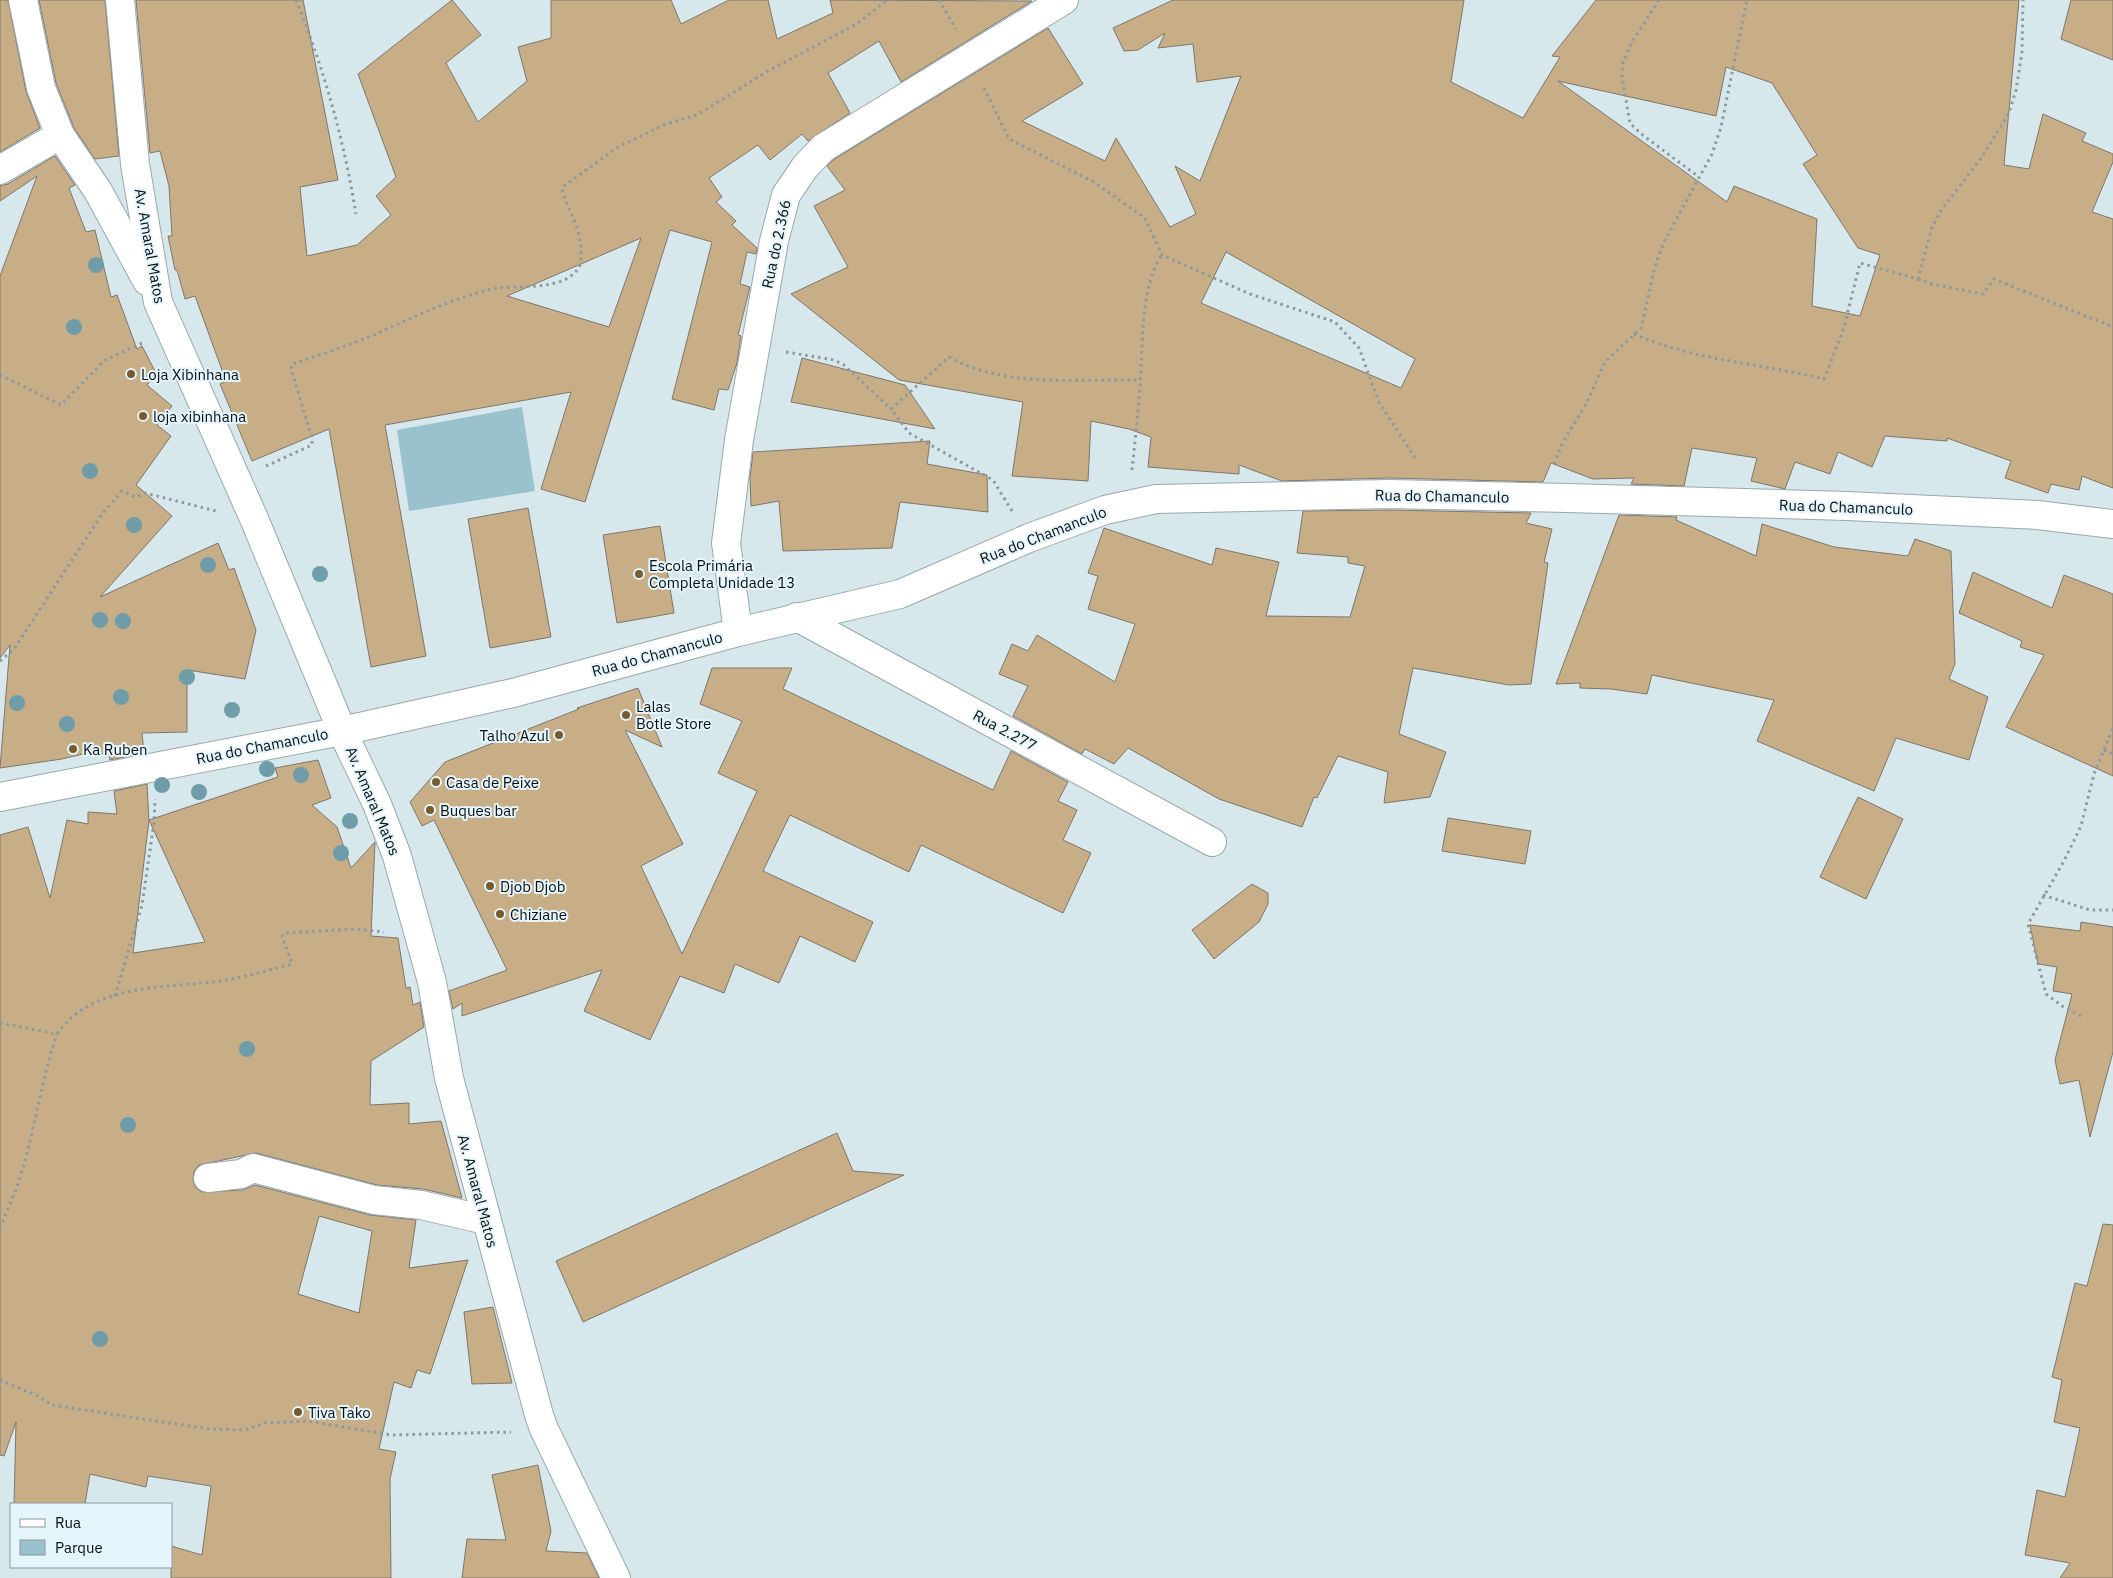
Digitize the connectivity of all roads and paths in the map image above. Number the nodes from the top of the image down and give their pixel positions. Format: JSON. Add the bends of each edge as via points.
{"nodes":[{"id":1,"x":22,"y":0,"type":"edge"},
{"id":2,"x":120,"y":0,"type":"edge"},
{"id":3,"x":296,"y":0,"type":"edge"},
{"id":4,"x":887,"y":0,"type":"edge"},
{"id":5,"x":1064,"y":0,"type":"edge"},
{"id":6,"x":1659,"y":0,"type":"edge"},
{"id":7,"x":1747,"y":0,"type":"edge"},
{"id":8,"x":2023,"y":0,"type":"edge"},
{"id":9,"x":970,"y":58,"type":"junction"},
{"id":10,"x":60,"y":135,"type":"junction"},
{"id":11,"x":0,"y":170,"type":"edge"},
{"id":12,"x":1699,"y":177,"type":"junction"},
{"id":13,"x":356,"y":214,"type":"dead end"},
{"id":14,"x":1162,"y":254,"type":"junction"},
{"id":15,"x":1918,"y":279,"type":"junction"},
{"id":16,"x":158,"y":302,"type":"junction"},
{"id":17,"x":2113,"y":327,"type":"edge"},
{"id":18,"x":170,"y":330,"type":"junction"},
{"id":19,"x":1634,"y":334,"type":"junction"},
{"id":20,"x":756,"y":347,"type":"junction"},
{"id":21,"x":0,"y":375,"type":"edge"},
{"id":22,"x":1141,"y":380,"type":"junction"},
{"id":23,"x":891,"y":409,"type":"junction"},
{"id":24,"x":239,"y":485,"type":"junction"},
{"id":25,"x":1439,"y":495,"type":"junction"},
{"id":26,"x":1546,"y":497,"type":"junction"},
{"id":27,"x":1129,"y":504,"type":"junction"},
{"id":28,"x":255,"y":521,"type":"junction"},
{"id":29,"x":2113,"y":524,"type":"edge"},
{"id":30,"x":1029,"y":538,"type":"junction"},
{"id":31,"x":797,"y":617,"type":"junction"},
{"id":32,"x":738,"y":632,"type":"junction"},
{"id":33,"x":0,"y":661,"type":"edge"},
{"id":34,"x":2113,"y":728,"type":"edge"},
{"id":35,"x":342,"y":731,"type":"junction"},
{"id":36,"x":2104,"y":750,"type":"junction"},
{"id":37,"x":2113,"y":754,"type":"edge"},
{"id":38,"x":156,"y":766,"type":"junction"},
{"id":39,"x":0,"y":797,"type":"edge"},
{"id":40,"x":1212,"y":842,"type":"dead end"},
{"id":41,"x":2043,"y":895,"type":"junction"},
{"id":42,"x":2113,"y":910,"type":"edge"},
{"id":43,"x":416,"y":919,"type":"junction"},
{"id":44,"x":115,"y":996,"type":"junction"},
{"id":45,"x":2081,"y":1016,"type":"dead end"},
{"id":46,"x":0,"y":1023,"type":"edge"},
{"id":47,"x":57,"y":1034,"type":"junction"},
{"id":48,"x":208,"y":1178,"type":"dead end"},
{"id":49,"x":486,"y":1220,"type":"junction"},
{"id":50,"x":0,"y":1228,"type":"edge"},
{"id":51,"x":0,"y":1380,"type":"edge"},
{"id":52,"x":544,"y":1429,"type":"junction"},
{"id":53,"x":616,"y":1578,"type":"edge"}],
"edges":[{"from":1,"to":10,"type":"street","via":[[41,88]]},
{"from":2,"to":16,"type":"street","name":"Av. Amaral Matos","via":[[135,164]]},
{"from":3,"to":13,"type":"path","via":[[320,61],[345,152]]},
{"from":4,"to":24,"type":"path","via":[[857,24],[768,71],[697,115],[666,124],[618,147],[564,186],[565,201],[580,230],[581,250],[580,265],[566,281],[482,292],[430,308],[385,330],[292,364],[312,445],[251,473]]},
{"from":5,"to":9,"type":"street","name":"Rua do 2.366"},
{"from":6,"to":12,"type":"path","via":[[1623,62],[1622,77],[1630,123]]},
{"from":7,"to":12,"type":"path","via":[[1721,127],[1712,154]]},
{"from":8,"to":15,"type":"path","via":[[2022,52],[2010,113],[1932,227]]},
{"from":9,"to":14,"type":"path","via":[[1009,139],[1094,182],[1145,218]]},
{"from":9,"to":20,"type":"street","name":"Rua do 2.366","via":[[823,148],[805,167],[786,195],[774,242]]},
{"from":10,"to":11,"type":"street"},
{"from":10,"to":16,"type":"street","via":[[98,191]]},
{"from":12,"to":19,"type":"path","via":[[1664,242],[1641,328]]},
{"from":14,"to":22,"type":"path","via":[[1155,264],[1142,328]]},
{"from":14,"to":25,"type":"path","via":[[1250,294],[1335,322],[1359,348],[1379,402]]},
{"from":15,"to":17,"type":"path","via":[[1983,294],[1994,280]]},
{"from":15,"to":19,"type":"path","via":[[1860,263],[1842,331],[1824,379],[1778,368],[1692,355]]},
{"from":16,"to":18,"type":"street","name":"Av. Amaral Matos"},
{"from":18,"to":21,"type":"path","via":[[104,361],[61,405]]},
{"from":18,"to":24,"type":"street","name":"Av. Amaral Matos"},
{"from":19,"to":26,"type":"path","via":[[1605,362],[1598,374],[1586,404],[1558,453]]},
{"from":20,"to":23,"type":"path","via":[[834,360],[844,365]]},
{"from":20,"to":32,"type":"street","name":"Rua do 2.366","via":[[739,440],[726,543]]},
{"from":22,"to":23,"type":"path","via":[[1038,380],[966,367],[949,357]]},
{"from":22,"to":27,"type":"path"},
{"from":23,"to":30,"type":"path","via":[[909,433],[993,480]]},
{"from":24,"to":28,"type":"street","name":"Av. Amaral Matos"},
{"from":25,"to":26,"type":"street","name":"Rua do Chamanculo"},
{"from":25,"to":27,"type":"street","name":"Rua do Chamanculo","via":[[1156,499]]},
{"from":26,"to":29,"type":"street","name":"Rua do Chamanculo","via":[[2037,515]]},
{"from":27,"to":30,"type":"street","name":"Rua do Chamanculo"},
{"from":28,"to":33,"type":"path","via":[[172,499],[145,493],[136,497],[122,491],[102,514],[14,649]]},
{"from":28,"to":35,"type":"street","name":"Av. Amaral Matos"},
{"from":30,"to":31,"type":"street","name":"Rua do Chamanculo","via":[[900,594]]},
{"from":31,"to":32,"type":"street","name":"Rua do Chamanculo"},
{"from":31,"to":40,"type":"street","name":"Rua 2.277"},
{"from":32,"to":35,"type":"street","name":"Rua do Chamanculo","via":[[513,693]]},
{"from":34,"to":36,"type":"path"},
{"from":35,"to":38,"type":"street","name":"Rua do Chamanculo"},
{"from":35,"to":43,"type":"street","name":"Av. Amaral Matos","via":[[377,804]]},
{"from":36,"to":37,"type":"path"},
{"from":36,"to":41,"type":"path","via":[[2094,774],[2081,826]]},
{"from":38,"to":39,"type":"street","name":"Rua do Chamanculo"},
{"from":38,"to":44,"type":"path","via":[[154,823],[142,905]]},
{"from":41,"to":42,"type":"path","via":[[2090,910]]},
{"from":41,"to":45,"type":"path","via":[[2028,924],[2046,994]]},
{"from":43,"to":44,"type":"path","via":[[389,932],[356,929],[286,933],[282,936],[292,964],[232,979]]},
{"from":43,"to":49,"type":"street","name":"Av. Amaral Matos","via":[[432,982],[449,1078]]},
{"from":44,"to":47,"type":"path","via":[[88,1005],[66,1022]]},
{"from":46,"to":47,"type":"path"},
{"from":47,"to":50,"type":"path","via":[[27,1155]]},
{"from":48,"to":49,"type":"street","via":[[241,1174],[253,1168],[374,1200],[421,1205]]},
{"from":49,"to":52,"type":"street","name":"Av. Amaral Matos"},
{"from":51,"to":52,"type":"path","via":[[52,1405],[209,1429],[244,1430],[266,1423],[308,1421],[391,1435],[486,1434]]},
{"from":52,"to":53,"type":"street","name":"Av. Amaral Matos"}]}
